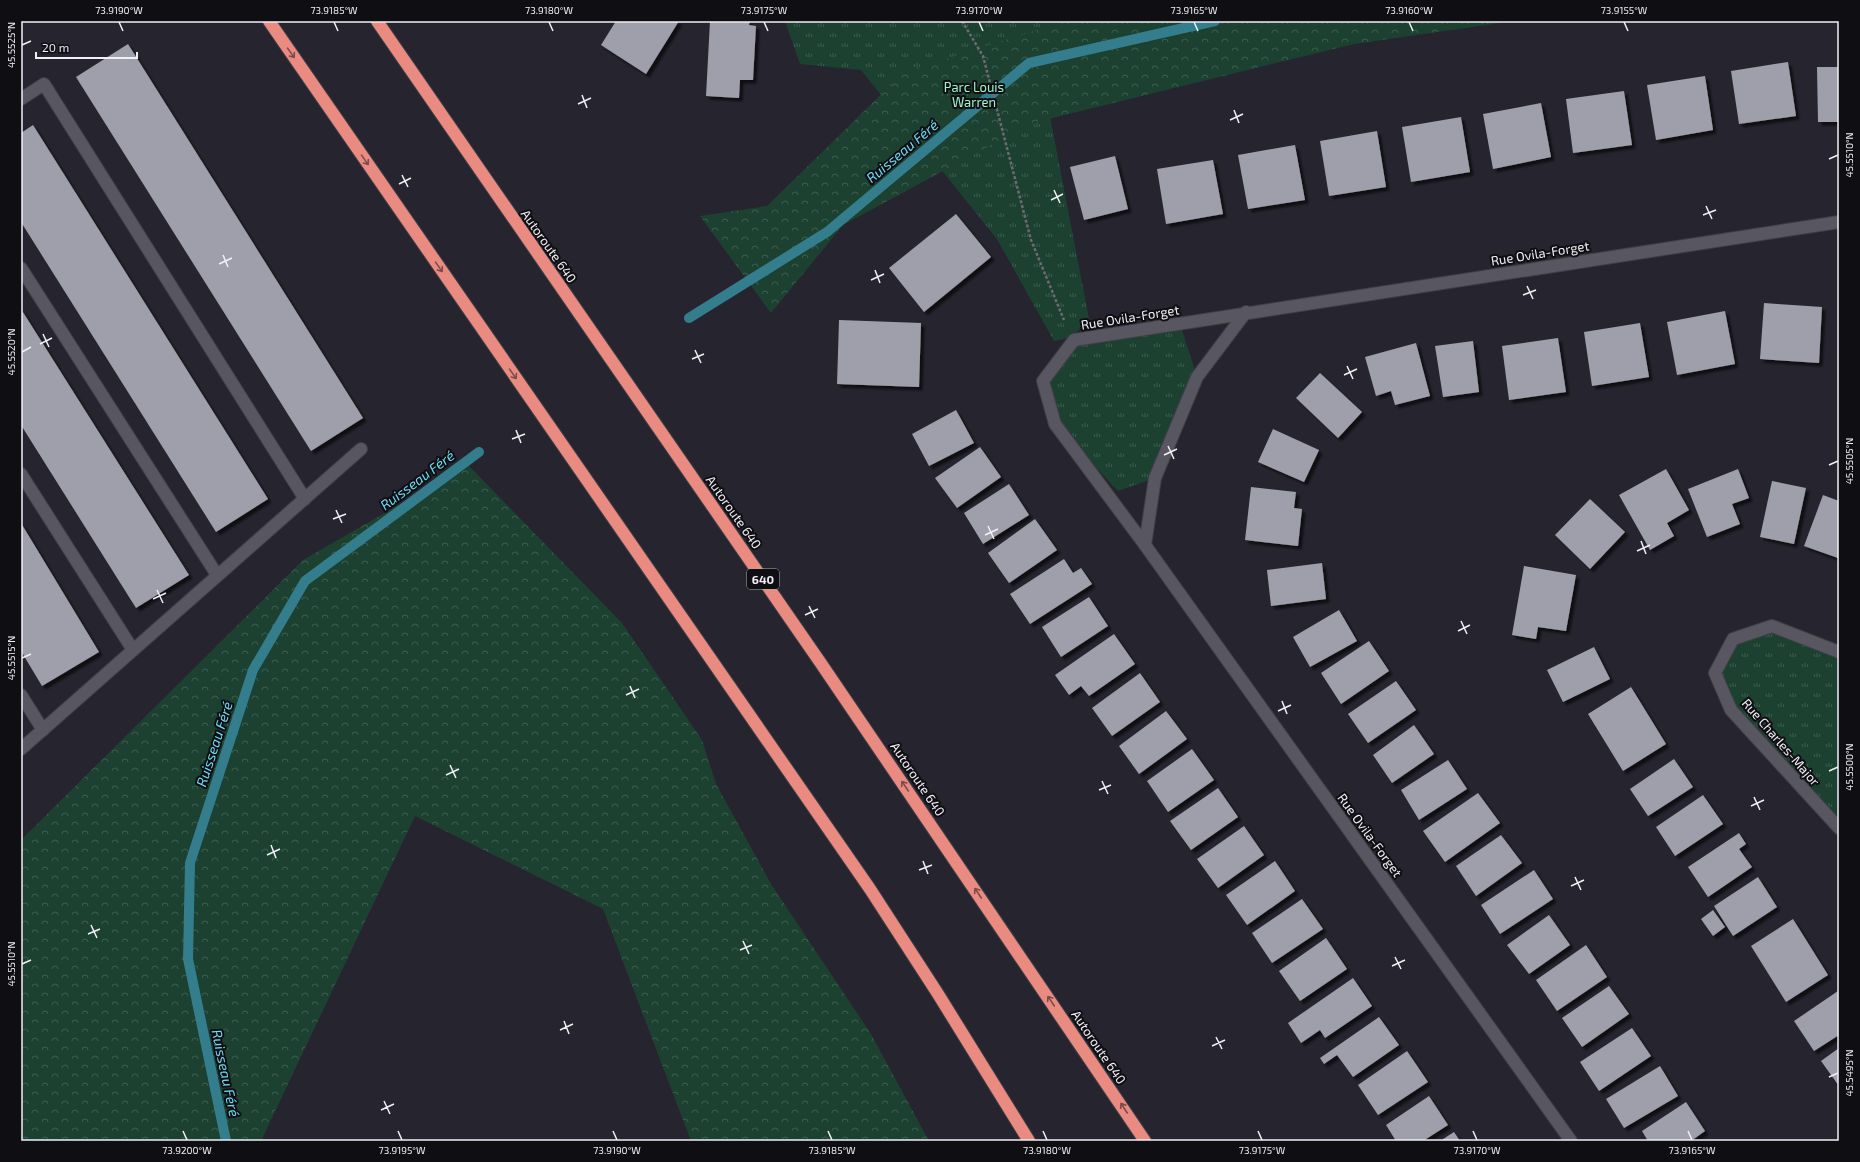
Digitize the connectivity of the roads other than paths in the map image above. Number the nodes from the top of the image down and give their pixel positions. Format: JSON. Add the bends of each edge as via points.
{"nodes":[{"id":1,"x":269,"y":21,"type":"edge"},
{"id":2,"x":377,"y":21,"type":"edge"},
{"id":3,"x":21,"y":99,"type":"edge"},
{"id":4,"x":1839,"y":222,"type":"edge"},
{"id":5,"x":21,"y":268,"type":"edge"},
{"id":6,"x":1246,"y":312,"type":"junction"},
{"id":7,"x":361,"y":449,"type":"dead end"},
{"id":8,"x":21,"y":474,"type":"edge"},
{"id":9,"x":305,"y":499,"type":"junction"},
{"id":10,"x":1145,"y":545,"type":"junction"},
{"id":11,"x":218,"y":576,"type":"junction"},
{"id":12,"x":133,"y":650,"type":"junction"},
{"id":13,"x":1839,"y":652,"type":"edge"},
{"id":14,"x":21,"y":695,"type":"edge"},
{"id":15,"x":43,"y":730,"type":"junction"},
{"id":16,"x":21,"y":749,"type":"edge"},
{"id":17,"x":1839,"y":828,"type":"edge"},
{"id":18,"x":1029,"y":1141,"type":"edge"},
{"id":19,"x":1145,"y":1141,"type":"edge"},
{"id":20,"x":1571,"y":1141,"type":"edge"}],
"edges":[{"from":1,"to":18,"type":"highway","one_way":true,"via":[[870,889]]},
{"from":19,"to":2,"type":"highway","name":"Autoroute 640","number":"640","one_way":true,"via":[[829,674]]},
{"from":3,"to":9,"type":"street","via":[[44,84]]},
{"from":4,"to":6,"type":"street","name":"Rue Ovila-Forget"},
{"from":5,"to":11,"type":"street"},
{"from":6,"to":10,"type":"street","via":[[1197,377],[1155,478]]},
{"from":6,"to":10,"type":"street","name":"Rue Ovila-Forget","via":[[1074,340],[1043,381],[1055,424]]},
{"from":7,"to":9,"type":"street"},
{"from":8,"to":12,"type":"street"},
{"from":9,"to":11,"type":"street"},
{"from":10,"to":20,"type":"street","name":"Rue Ovila-Forget"},
{"from":11,"to":12,"type":"street"},
{"from":12,"to":15,"type":"street"},
{"from":13,"to":17,"type":"street","name":"Rue Charles-Major","via":[[1772,626],[1733,639],[1715,673],[1731,710]]},
{"from":14,"to":15,"type":"street"},
{"from":15,"to":16,"type":"street"}]}
